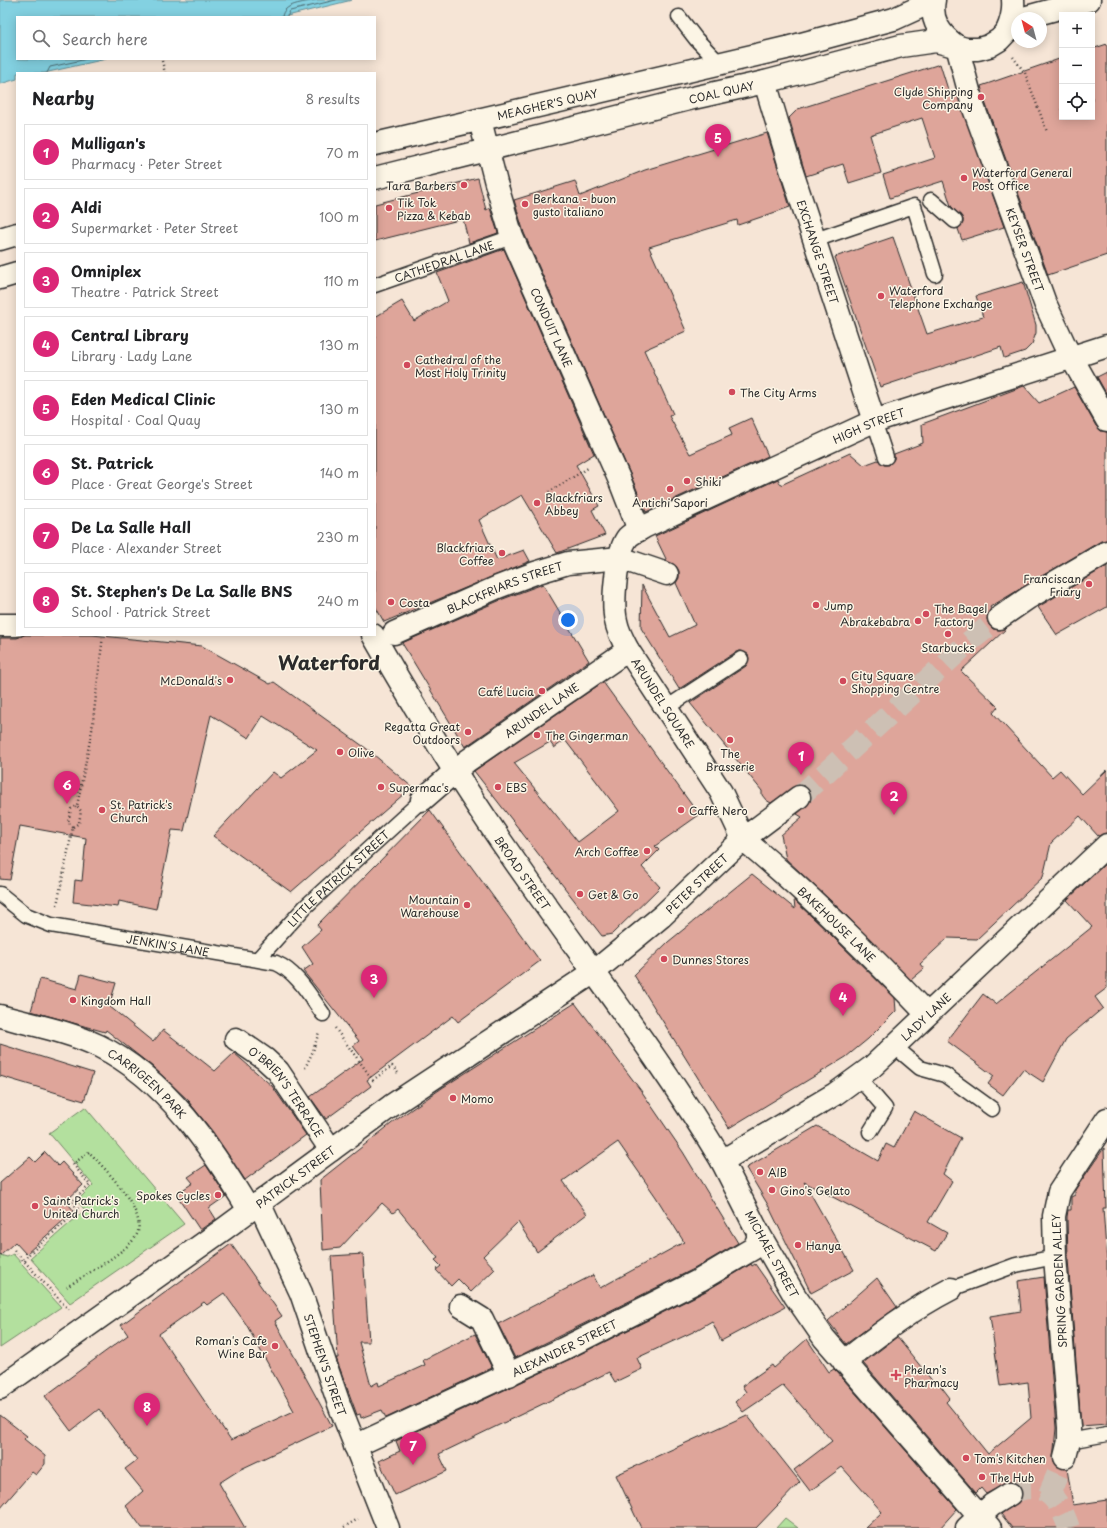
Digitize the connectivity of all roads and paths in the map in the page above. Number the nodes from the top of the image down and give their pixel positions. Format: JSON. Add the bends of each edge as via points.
{"nodes":[{"id":1,"x":929,"y":0,"type":"edge"},
{"id":2,"x":934,"y":0,"type":"edge"},
{"id":3,"x":1012,"y":0,"type":"edge"},
{"id":4,"x":1089,"y":0,"type":"edge"},
{"id":5,"x":1013,"y":12,"type":"edge"},
{"id":6,"x":1047,"y":15,"type":"edge"},
{"id":7,"x":679,"y":17,"type":"dead end"},
{"id":8,"x":1011,"y":28,"type":"edge"},
{"id":9,"x":956,"y":45,"type":"junction"},
{"id":10,"x":1018,"y":48,"type":"edge"},
{"id":11,"x":162,"y":61,"type":"dead end"},
{"id":12,"x":720,"y":64,"type":"junction"},
{"id":13,"x":165,"y":72,"type":"edge"},
{"id":14,"x":765,"y":82,"type":"junction"},
{"id":15,"x":480,"y":120,"type":"junction"},
{"id":16,"x":1047,"y":132,"type":"dead end"},
{"id":17,"x":376,"y":144,"type":"edge"},
{"id":18,"x":487,"y":150,"type":"junction"},
{"id":19,"x":376,"y":178,"type":"edge"},
{"id":20,"x":931,"y":200,"type":"dead end"},
{"id":21,"x":956,"y":221,"type":"dead end"},
{"id":22,"x":16,"y":234,"type":"edge"},
{"id":23,"x":512,"y":237,"type":"junction"},
{"id":24,"x":0,"y":239,"type":"edge"},
{"id":25,"x":815,"y":240,"type":"junction"},
{"id":26,"x":16,"y":273,"type":"edge"},
{"id":27,"x":935,"y":274,"type":"dead end"},
{"id":28,"x":0,"y":278,"type":"edge"},
{"id":29,"x":376,"y":285,"type":"edge"},
{"id":30,"x":1107,"y":346,"type":"edge"},
{"id":31,"x":1072,"y":358,"type":"junction"},
{"id":32,"x":1107,"y":420,"type":"edge"},
{"id":33,"x":874,"y":421,"type":"junction"},
{"id":34,"x":609,"y":455,"type":"junction"},
{"id":35,"x":886,"y":457,"type":"dead end"},
{"id":36,"x":549,"y":492,"type":"dead end"},
{"id":37,"x":639,"y":530,"type":"junction"},
{"id":38,"x":1107,"y":552,"type":"edge"},
{"id":39,"x":620,"y":558,"type":"junction"},
{"id":40,"x":667,"y":574,"type":"dead end"},
{"id":41,"x":998,"y":618,"type":"tunnel mouth"},
{"id":42,"x":0,"y":625,"type":"edge"},
{"id":43,"x":16,"y":625,"type":"edge"},
{"id":44,"x":394,"y":633,"type":"dead end"},
{"id":45,"x":103,"y":636,"type":"edge"},
{"id":46,"x":374,"y":636,"type":"edge"},
{"id":47,"x":628,"y":650,"type":"junction"},
{"id":48,"x":740,"y":660,"type":"dead end"},
{"id":49,"x":666,"y":708,"type":"junction"},
{"id":50,"x":455,"y":771,"type":"junction"},
{"id":51,"x":799,"y":797,"type":"tunnel mouth"},
{"id":52,"x":422,"y":800,"type":"joint"},
{"id":53,"x":77,"y":806,"type":"junction"},
{"id":54,"x":73,"y":827,"type":"junction"},
{"id":55,"x":743,"y":839,"type":"junction"},
{"id":56,"x":1107,"y":845,"type":"edge"},
{"id":57,"x":0,"y":894,"type":"edge"},
{"id":58,"x":57,"y":905,"type":"dead end"},
{"id":59,"x":258,"y":959,"type":"junction"},
{"id":60,"x":594,"y":972,"type":"junction"},
{"id":61,"x":323,"y":1014,"type":"junction"},
{"id":62,"x":927,"y":1014,"type":"junction"},
{"id":63,"x":0,"y":1016,"type":"edge"},
{"id":64,"x":236,"y":1038,"type":"dead end"},
{"id":65,"x":894,"y":1046,"type":"junction"},
{"id":66,"x":858,"y":1077,"type":"junction"},
{"id":67,"x":291,"y":1090,"type":"junction"},
{"id":68,"x":412,"y":1092,"type":"junction"},
{"id":69,"x":992,"y":1109,"type":"dead end"},
{"id":70,"x":1107,"y":1119,"type":"edge"},
{"id":71,"x":870,"y":1132,"type":"dead end"},
{"id":72,"x":331,"y":1150,"type":"junction"},
{"id":73,"x":722,"y":1161,"type":"junction"},
{"id":74,"x":254,"y":1207,"type":"junction"},
{"id":75,"x":758,"y":1232,"type":"junction"},
{"id":76,"x":14,"y":1250,"type":"dead end"},
{"id":77,"x":1055,"y":1257,"type":"junction"},
{"id":78,"x":25,"y":1261,"type":"junction"},
{"id":79,"x":67,"y":1287,"type":"dead end"},
{"id":80,"x":951,"y":1289,"type":"joint"},
{"id":81,"x":461,"y":1306,"type":"dead end"},
{"id":82,"x":84,"y":1327,"type":"junction"},
{"id":83,"x":844,"y":1362,"type":"junction"},
{"id":84,"x":509,"y":1374,"type":"junction"},
{"id":85,"x":0,"y":1388,"type":"edge"},
{"id":86,"x":1107,"y":1434,"type":"edge"},
{"id":87,"x":355,"y":1446,"type":"junction"},
{"id":88,"x":1066,"y":1449,"type":"joint"},
{"id":89,"x":1010,"y":1494,"type":"tunnel mouth"},
{"id":90,"x":355,"y":1521,"type":"dead end"},
{"id":91,"x":979,"y":1524,"type":"edge"},
{"id":92,"x":344,"y":1527,"type":"dead end"},
{"id":93,"x":388,"y":1528,"type":"edge"}],
"edges":[{"from":1,"to":12,"type":"street","via":[[894,19]]},
{"from":2,"to":9,"type":"street","via":[[934,19],[938,29]]},
{"from":3,"to":5,"type":"street"},
{"from":4,"to":6,"type":"street","name":"COAL QUAY"},
{"from":7,"to":12,"type":"lane"},
{"from":8,"to":9,"type":"street","name":"COAL QUAY","via":[[989,46],[966,49]]},
{"from":9,"to":14,"type":"street","name":"COAL QUAY","via":[[936,41],[907,45]]},
{"from":9,"to":31,"type":"street","name":"KEYSER STREET","via":[[1006,218]]},
{"from":10,"to":16,"type":"path"},
{"from":11,"to":13,"type":"path"},
{"from":12,"to":15,"type":"street","name":"MEAGHER'S QUAY"},
{"from":14,"to":18,"type":"street","name":"COAL QUAY"},
{"from":14,"to":25,"type":"street","name":"EXCHANGE STREET"},
{"from":15,"to":17,"type":"street","name":"MEAGHER'S QUAY"},
{"from":15,"to":18,"type":"street","name":"CONDUIT LANE"},
{"from":18,"to":19,"type":"street"},
{"from":18,"to":23,"type":"street","name":"CONDUIT LANE"},
{"from":20,"to":21,"type":"lane"},
{"from":22,"to":24,"type":"street"},
{"from":23,"to":29,"type":"lane","name":"CATHEDRAL LANE"},
{"from":23,"to":34,"type":"street","name":"CONDUIT LANE"},
{"from":25,"to":27,"type":"lane","via":[[914,206]]},
{"from":25,"to":33,"type":"street","name":"EXCHANGE STREET"},
{"from":26,"to":28,"type":"street"},
{"from":30,"to":31,"type":"street","name":"HIGH STREET"},
{"from":31,"to":32,"type":"street","name":"KEYSER STREET"},
{"from":31,"to":33,"type":"street","name":"HIGH STREET"},
{"from":33,"to":35,"type":"lane"},
{"from":33,"to":37,"type":"street","name":"HIGH STREET"},
{"from":34,"to":36,"type":"path"},
{"from":34,"to":37,"type":"street","name":"CONDUIT LANE"},
{"from":37,"to":39,"type":"street","name":"ARUNDEL SQUARE","via":[[628,538]]},
{"from":38,"to":41,"type":"street"},
{"from":39,"to":40,"type":"street"},
{"from":39,"to":44,"type":"street","name":"BLACKFRIARS STREET","via":[[585,560],[553,566]]},
{"from":39,"to":47,"type":"street","name":"ARUNDEL SQUARE","via":[[614,613],[618,630]]},
{"from":42,"to":43,"type":"street"},
{"from":45,"to":53,"type":"path","via":[[92,730]]},
{"from":46,"to":50,"type":"street","name":"BROAD STREET"},
{"from":47,"to":49,"type":"street","name":"ARUNDEL SQUARE"},
{"from":47,"to":50,"type":"street","name":"ARUNDEL LANE"},
{"from":48,"to":49,"type":"lane"},
{"from":49,"to":55,"type":"street","name":"ARUNDEL SQUARE","via":[[721,792]]},
{"from":50,"to":52,"type":"street","name":"ARUNDEL LANE"},
{"from":50,"to":60,"type":"street","name":"BROAD STREET","via":[[487,821]]},
{"from":51,"to":55,"type":"street","name":"PETER STREET"},
{"from":52,"to":59,"type":"lane","name":"LITTLE PATRICK STREET","via":[[310,902]]},
{"from":53,"to":54,"type":"path","via":[[81,811],[79,823]]},
{"from":53,"to":54,"type":"path","via":[[71,809],[68,822]]},
{"from":54,"to":58,"type":"path"},
{"from":55,"to":60,"type":"street","name":"PETER STREET","via":[[662,916]]},
{"from":55,"to":62,"type":"street","name":"BAKEHOUSE LANE","via":[[846,930]]},
{"from":56,"to":62,"type":"street","name":"LADY LANE"},
{"from":57,"to":59,"type":"lane","name":"JENKIN'S LANE","via":[[26,915],[51,925]]},
{"from":59,"to":61,"type":"lane","name":"JENKIN'S LANE","via":[[289,971]]},
{"from":60,"to":68,"type":"street","name":"PATRICK STREET"},
{"from":60,"to":73,"type":"street","name":"MICHAEL STREET","via":[[680,1094]]},
{"from":61,"to":67,"type":"path","via":[[314,1051]]},
{"from":61,"to":68,"type":"path","via":[[373,1080],[392,1066]]},
{"from":62,"to":65,"type":"street","name":"LADY LANE"},
{"from":63,"to":74,"type":"street","name":"CARRIGEEN PARK","via":[[85,1040],[112,1054],[139,1073],[171,1102]]},
{"from":64,"to":67,"type":"street","name":"O'BRIEN'S TERRACE","via":[[272,1064]]},
{"from":65,"to":66,"type":"street","name":"LADY LANE"},
{"from":65,"to":69,"type":"lane","via":[[920,1068],[945,1075]]},
{"from":66,"to":71,"type":"lane","via":[[885,1108]]},
{"from":66,"to":73,"type":"street","name":"LADY LANE"},
{"from":67,"to":72,"type":"street","name":"O'BRIEN'S TERRACE"},
{"from":68,"to":72,"type":"street","name":"PATRICK STREET"},
{"from":70,"to":77,"type":"street","name":"SPRING GARDEN ALLEY","via":[[1059,1192],[1054,1216]]},
{"from":72,"to":74,"type":"street","name":"PATRICK STREET"},
{"from":73,"to":75,"type":"street","name":"MICHAEL STREET"},
{"from":74,"to":82,"type":"street","name":"PATRICK STREET"},
{"from":74,"to":87,"type":"street","name":"STEPHEN'S STREET","via":[[300,1293]]},
{"from":75,"to":83,"type":"street","name":"MICHAEL STREET","via":[[799,1302]]},
{"from":75,"to":84,"type":"street","name":"ALEXANDER STREET","via":[[754,1248],[740,1258],[635,1313]]},
{"from":76,"to":78,"type":"path"},
{"from":77,"to":80,"type":"lane","via":[[1016,1265]]},
{"from":77,"to":88,"type":"street","name":"SPRING GARDEN ALLEY","via":[[1069,1427]]},
{"from":78,"to":79,"type":"path","via":[[28,1255],[80,1210],[72,1202],[90,1185],[73,1164],[89,1152],[132,1204],[139,1221],[137,1236],[116,1255]]},
{"from":78,"to":82,"type":"path"},
{"from":80,"to":83,"type":"street","via":[[890,1326]]},
{"from":81,"to":84,"type":"street","via":[[482,1319]]},
{"from":82,"to":85,"type":"street","name":"PATRICK STREET"},
{"from":83,"to":91,"type":"street","name":"MICHAEL STREET"},
{"from":84,"to":87,"type":"street","name":"ALEXANDER STREET"},
{"from":86,"to":88,"type":"lane"},
{"from":87,"to":93,"type":"street","name":"STEPHEN'S STREET"},
{"from":89,"to":91,"type":"street"},
{"from":90,"to":92,"type":"path"}]}
